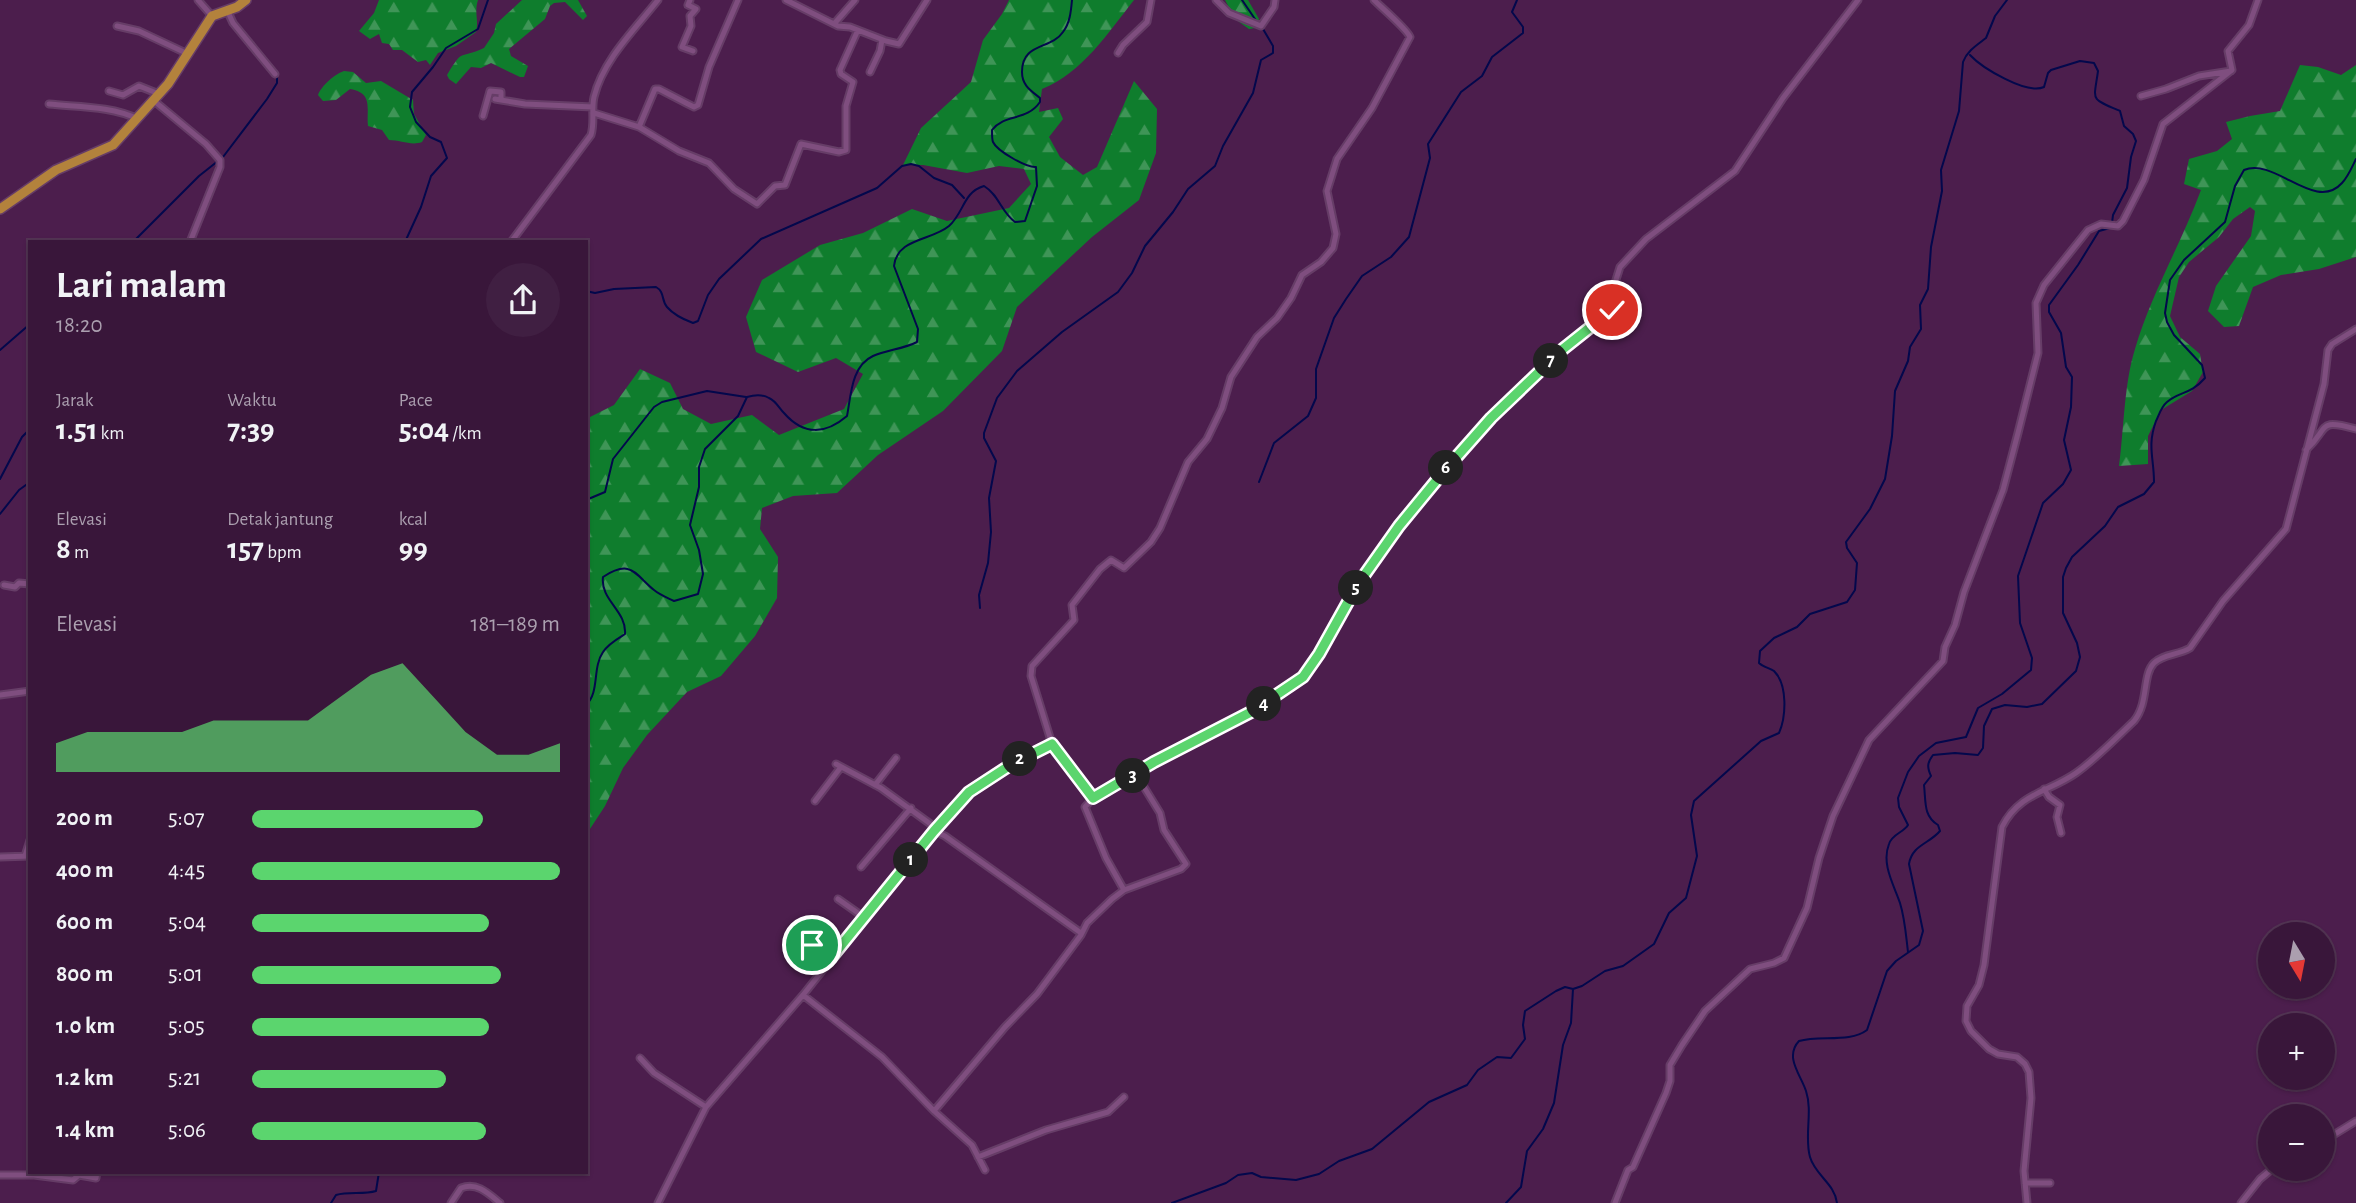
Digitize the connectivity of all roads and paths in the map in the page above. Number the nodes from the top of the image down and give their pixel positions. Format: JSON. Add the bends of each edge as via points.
{"nodes":[{"id":1,"x":246,"y":0,"type":"edge"},
{"id":2,"x":658,"y":0,"type":"edge"},
{"id":3,"x":690,"y":0,"type":"edge"},
{"id":4,"x":738,"y":0,"type":"edge"},
{"id":5,"x":786,"y":0,"type":"edge"},
{"id":6,"x":855,"y":0,"type":"edge"},
{"id":7,"x":927,"y":0,"type":"edge"},
{"id":8,"x":1151,"y":0,"type":"edge"},
{"id":9,"x":1216,"y":0,"type":"edge"},
{"id":10,"x":1275,"y":0,"type":"edge"},
{"id":11,"x":1374,"y":0,"type":"edge"},
{"id":12,"x":1858,"y":0,"type":"edge"},
{"id":13,"x":2258,"y":0,"type":"edge"},
{"id":14,"x":200,"y":1,"type":"edge"},
{"id":15,"x":231,"y":6,"type":"edge"},
{"id":16,"x":212,"y":16,"type":"junction"},
{"id":17,"x":834,"y":24,"type":"junction"},
{"id":18,"x":117,"y":26,"type":"dead end"},
{"id":19,"x":858,"y":30,"type":"junction"},
{"id":20,"x":882,"y":40,"type":"junction"},
{"id":21,"x":693,"y":51,"type":"dead end"},
{"id":22,"x":1118,"y":53,"type":"dead end"},
{"id":23,"x":188,"y":54,"type":"junction"},
{"id":24,"x":2232,"y":70,"type":"junction"},
{"id":25,"x":870,"y":72,"type":"dead end"},
{"id":26,"x":275,"y":74,"type":"dead end"},
{"id":27,"x":109,"y":91,"type":"dead end"},
{"id":28,"x":2141,"y":96,"type":"dead end"},
{"id":29,"x":156,"y":97,"type":"junction"},
{"id":30,"x":49,"y":104,"type":"dead end"},
{"id":31,"x":594,"y":110,"type":"junction"},
{"id":32,"x":483,"y":117,"type":"dead end"},
{"id":33,"x":138,"y":119,"type":"junction"},
{"id":34,"x":639,"y":127,"type":"junction"},
{"id":35,"x":0,"y":209,"type":"edge"},
{"id":36,"x":191,"y":240,"type":"edge"},
{"id":37,"x":512,"y":240,"type":"edge"},
{"id":38,"x":2356,"y":329,"type":"edge"},
{"id":39,"x":2356,"y":429,"type":"edge"},
{"id":40,"x":2306,"y":450,"type":"junction"},
{"id":41,"x":28,"y":584,"type":"edge"},
{"id":42,"x":4,"y":585,"type":"dead end"},
{"id":43,"x":28,"y":691,"type":"edge"},
{"id":44,"x":0,"y":695,"type":"edge"},
{"id":45,"x":1052,"y":744,"type":"junction"},
{"id":46,"x":896,"y":758,"type":"dead end"},
{"id":47,"x":1136,"y":774,"type":"junction"},
{"id":48,"x":875,"y":785,"type":"junction"},
{"id":49,"x":2044,"y":789,"type":"junction"},
{"id":50,"x":1093,"y":798,"type":"junction"},
{"id":51,"x":815,"y":801,"type":"dead end"},
{"id":52,"x":911,"y":808,"type":"junction"},
{"id":53,"x":935,"y":829,"type":"junction"},
{"id":54,"x":2061,"y":833,"type":"dead end"},
{"id":55,"x":28,"y":856,"type":"edge"},
{"id":56,"x":0,"y":857,"type":"edge"},
{"id":57,"x":861,"y":867,"type":"dead end"},
{"id":58,"x":1124,"y":890,"type":"junction"},
{"id":59,"x":838,"y":899,"type":"dead end"},
{"id":60,"x":865,"y":918,"type":"junction"},
{"id":61,"x":1081,"y":933,"type":"junction"},
{"id":62,"x":820,"y":934,"type":"dead end"},
{"id":63,"x":831,"y":958,"type":"junction"},
{"id":64,"x":803,"y":995,"type":"junction"},
{"id":65,"x":640,"y":1058,"type":"dead end"},
{"id":66,"x":1124,"y":1097,"type":"dead end"},
{"id":67,"x":706,"y":1107,"type":"junction"},
{"id":68,"x":934,"y":1111,"type":"junction"},
{"id":69,"x":2356,"y":1121,"type":"edge"},
{"id":70,"x":2335,"y":1134,"type":"edge"},
{"id":71,"x":978,"y":1157,"type":"junction"},
{"id":72,"x":985,"y":1170,"type":"dead end"},
{"id":73,"x":96,"y":1174,"type":"edge"},
{"id":74,"x":0,"y":1175,"type":"edge"},
{"id":75,"x":2258,"y":1181,"type":"edge"},
{"id":76,"x":2025,"y":1183,"type":"junction"},
{"id":77,"x":2050,"y":1183,"type":"dead end"},
{"id":78,"x":451,"y":1203,"type":"edge"},
{"id":79,"x":500,"y":1203,"type":"edge"},
{"id":80,"x":657,"y":1203,"type":"edge"},
{"id":81,"x":1615,"y":1203,"type":"edge"},
{"id":82,"x":2027,"y":1203,"type":"edge"},
{"id":83,"x":2242,"y":1203,"type":"edge"}],
"edges":[{"from":1,"to":15,"type":"main road"},
{"from":2,"to":31,"type":"street","via":[[605,69],[594,96]]},
{"from":3,"to":21,"type":"street","via":[[688,5],[696,9],[682,47]]},
{"from":4,"to":34,"type":"street","via":[[698,106],[655,89]]},
{"from":5,"to":17,"type":"street"},
{"from":6,"to":17,"type":"street"},
{"from":7,"to":20,"type":"street","via":[[902,42]]},
{"from":8,"to":22,"type":"street","via":[[1147,22]]},
{"from":9,"to":10,"type":"street","via":[[1229,13],[1261,26]]},
{"from":11,"to":45,"type":"street","via":[[1410,37],[1372,108],[1337,159],[1326,191],[1335,243],[1321,262],[1302,275],[1291,298],[1231,377],[1215,423],[1188,462],[1151,542],[1124,568],[1111,561],[1100,569],[1072,605],[1074,620],[1032,666]]},
{"from":12,"to":47,"type":"street","via":[[1783,98],[1735,171],[1646,239],[1620,267],[1615,283],[1620,302],[1491,418],[1399,526],[1303,677],[1251,712]]},
{"from":13,"to":24,"type":"street","via":[[2249,25],[2228,51]]},
{"from":14,"to":16,"type":"street"},
{"from":15,"to":16,"type":"main road"},
{"from":15,"to":26,"type":"street","via":[[233,23]]},
{"from":16,"to":23,"type":"main road"},
{"from":17,"to":19,"type":"street"},
{"from":18,"to":23,"type":"street"},
{"from":19,"to":20,"type":"street"},
{"from":19,"to":34,"type":"street","via":[[840,70],[853,83],[846,106],[846,150],[801,144],[785,185],[775,186],[757,204],[734,189],[713,165]]},
{"from":20,"to":25,"type":"street"},
{"from":23,"to":29,"type":"main road"},
{"from":24,"to":28,"type":"street"},
{"from":24,"to":81,"type":"street","via":[[2163,124],[2144,180],[2123,221],[2118,226],[2101,224],[2088,230],[2044,285],[2036,303],[2038,353],[2003,490],[1943,661],[1869,740],[1833,816],[1807,908],[1784,958],[1750,969],[1705,1011],[1682,1045],[1670,1065],[1670,1081],[1652,1127]]},
{"from":27,"to":29,"type":"street","via":[[123,95],[139,86]]},
{"from":29,"to":33,"type":"main road"},
{"from":29,"to":36,"type":"street","via":[[220,160]]},
{"from":30,"to":33,"type":"street"},
{"from":31,"to":32,"type":"street","via":[[498,100],[501,92],[490,91]]},
{"from":31,"to":34,"type":"street"},
{"from":31,"to":37,"type":"street","via":[[590,135]]},
{"from":33,"to":35,"type":"main road","via":[[110,148],[56,170]]},
{"from":38,"to":40,"type":"street","via":[[2328,350]]},
{"from":39,"to":40,"type":"street","via":[[2334,423],[2326,426]]},
{"from":40,"to":49,"type":"street","via":[[2286,529],[2223,601],[2190,648],[2151,665],[2144,704],[2134,721],[2075,774]]},
{"from":41,"to":42,"type":"street"},
{"from":43,"to":44,"type":"street"},
{"from":45,"to":50,"type":"street"},
{"from":45,"to":53,"type":"street","via":[[988,778]]},
{"from":46,"to":48,"type":"street"},
{"from":47,"to":50,"type":"street"},
{"from":47,"to":58,"type":"street","via":[[1186,864]]},
{"from":48,"to":51,"type":"street","via":[[839,765]]},
{"from":48,"to":52,"type":"street"},
{"from":49,"to":54,"type":"street","via":[[2060,805]]},
{"from":49,"to":76,"type":"street","via":[[2018,806],[2002,827],[1984,965],[1965,1014],[1971,1031],[1989,1049],[2017,1056],[2028,1068],[2031,1098]]},
{"from":50,"to":58,"type":"street","via":[[1085,807]]},
{"from":52,"to":53,"type":"street"},
{"from":52,"to":57,"type":"street"},
{"from":53,"to":60,"type":"street"},
{"from":53,"to":61,"type":"street"},
{"from":55,"to":56,"type":"street"},
{"from":58,"to":61,"type":"street"},
{"from":59,"to":60,"type":"street"},
{"from":60,"to":63,"type":"street"},
{"from":61,"to":68,"type":"street","via":[[1037,994]]},
{"from":62,"to":63,"type":"street","via":[[812,946]]},
{"from":63,"to":64,"type":"street"},
{"from":64,"to":67,"type":"street"},
{"from":64,"to":68,"type":"street","via":[[882,1057]]},
{"from":65,"to":67,"type":"street","via":[[654,1073]]},
{"from":66,"to":71,"type":"street","via":[[1108,1112]]},
{"from":67,"to":80,"type":"street"},
{"from":68,"to":71,"type":"street","via":[[972,1145]]},
{"from":69,"to":70,"type":"street"},
{"from":71,"to":72,"type":"street"},
{"from":73,"to":74,"type":"street","via":[[95,1178],[79,1175],[73,1180]]},
{"from":75,"to":83,"type":"street"},
{"from":76,"to":77,"type":"street"},
{"from":76,"to":82,"type":"street"},
{"from":78,"to":79,"type":"street","via":[[461,1188],[470,1186]]}]}
